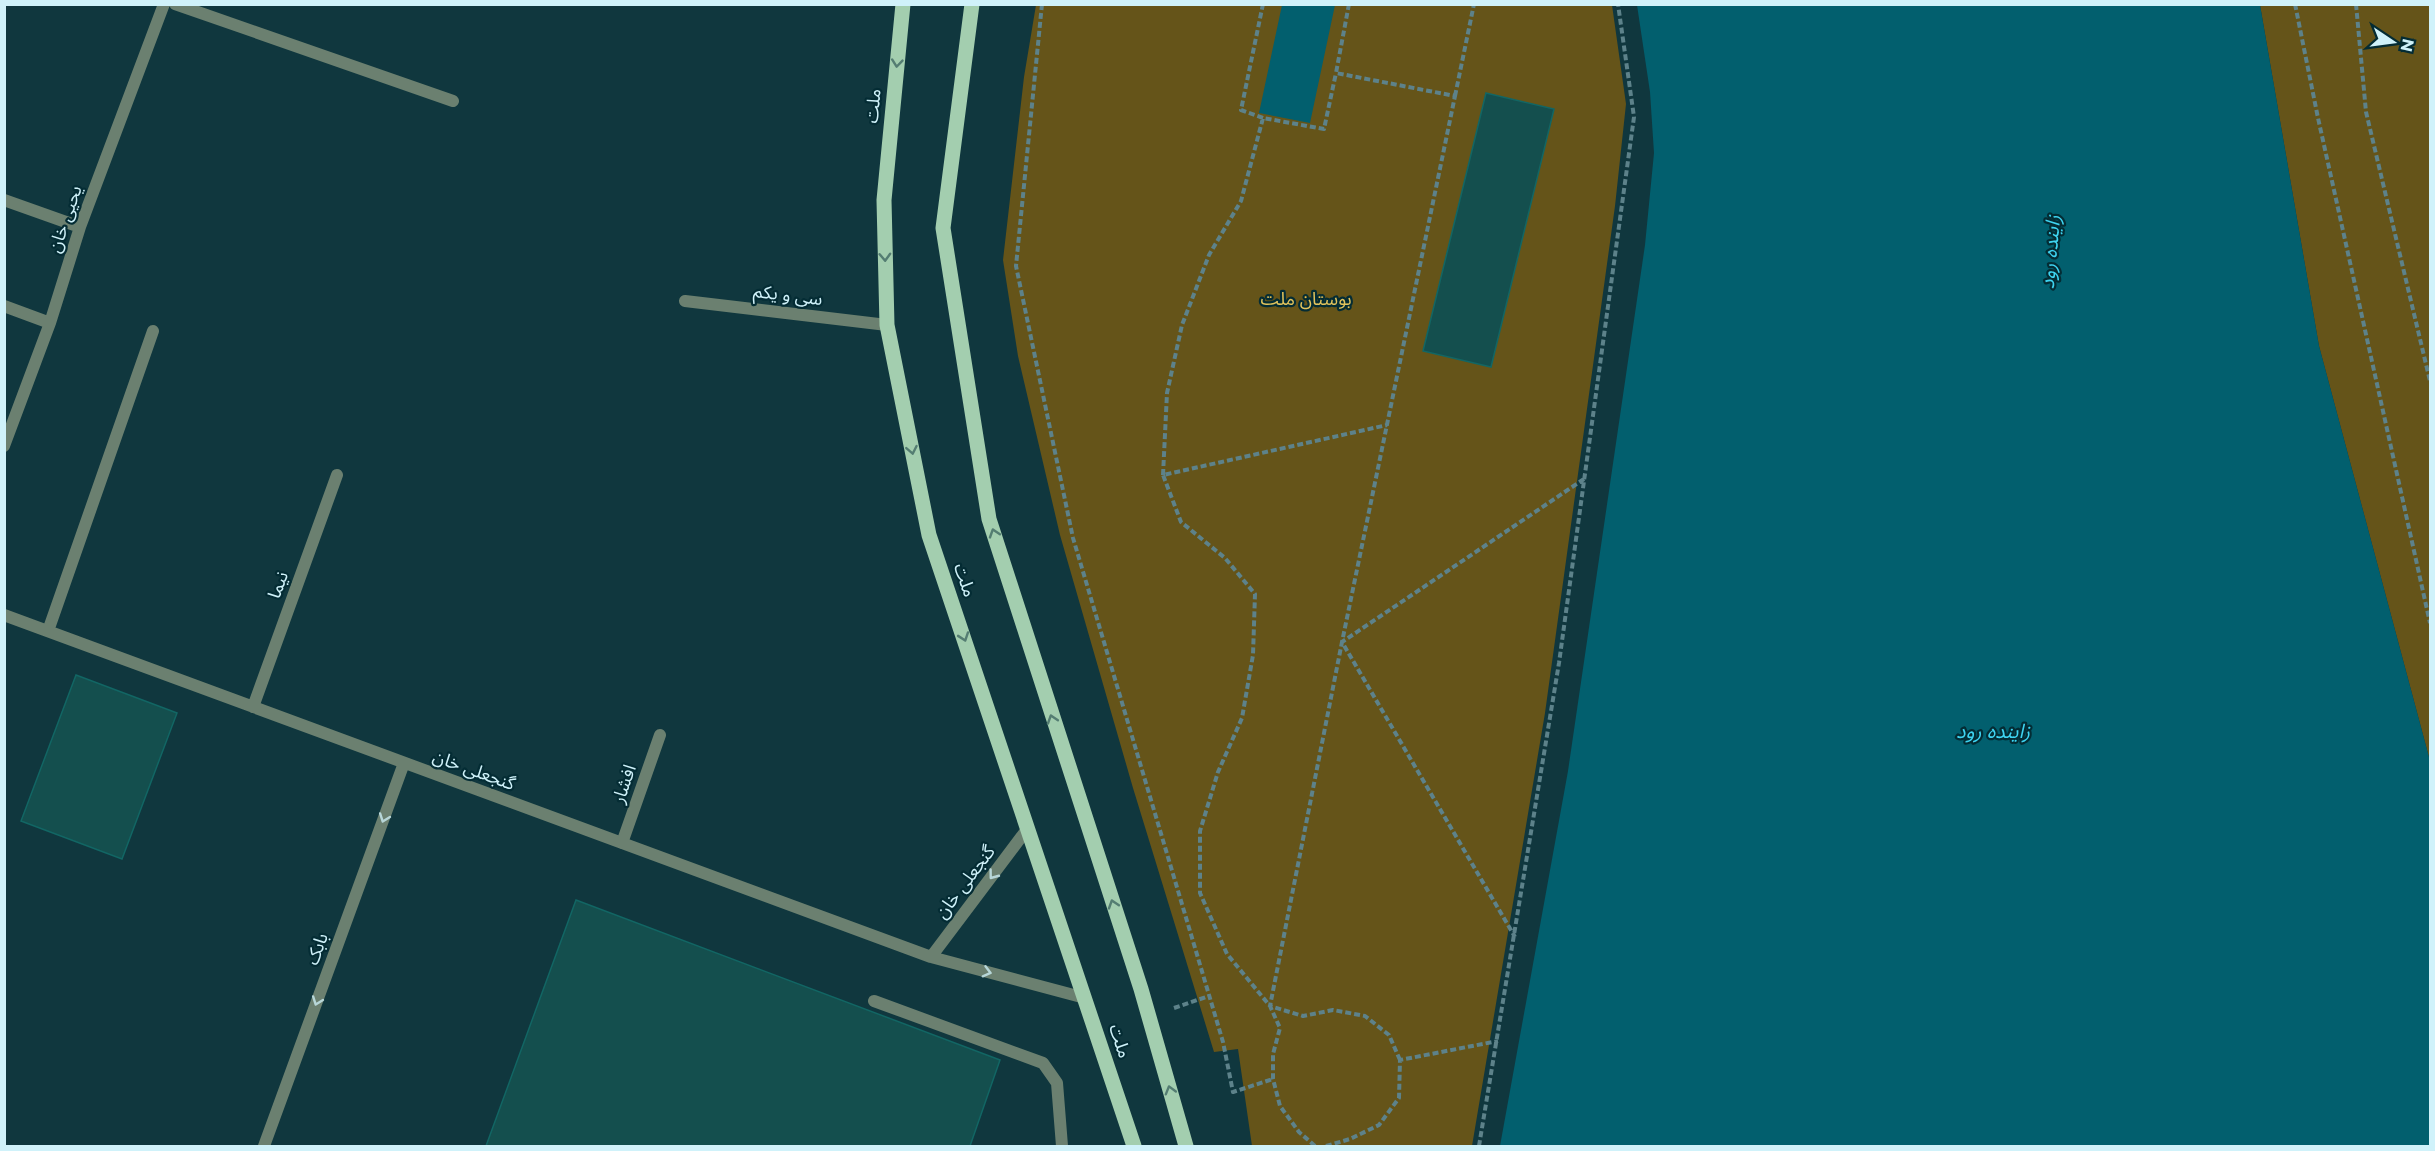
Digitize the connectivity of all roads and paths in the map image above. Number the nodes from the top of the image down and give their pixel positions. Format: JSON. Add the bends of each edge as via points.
{"nodes":[{"id":1,"x":164,"y":4,"type":"edge"},
{"id":2,"x":175,"y":4,"type":"edge"},
{"id":3,"x":903,"y":4,"type":"edge"},
{"id":4,"x":972,"y":4,"type":"edge"},
{"id":5,"x":1042,"y":4,"type":"edge"},
{"id":6,"x":1263,"y":4,"type":"edge"},
{"id":7,"x":1349,"y":4,"type":"edge"},
{"id":8,"x":1474,"y":4,"type":"edge"},
{"id":9,"x":1618,"y":4,"type":"edge"},
{"id":10,"x":2295,"y":4,"type":"edge"},
{"id":11,"x":2356,"y":4,"type":"edge"},
{"id":12,"x":1336,"y":73,"type":"junction"},
{"id":13,"x":1455,"y":96,"type":"junction"},
{"id":14,"x":453,"y":101,"type":"dead end"},
{"id":15,"x":1263,"y":118,"type":"junction"},
{"id":16,"x":4,"y":200,"type":"edge"},
{"id":17,"x":80,"y":227,"type":"junction"},
{"id":18,"x":685,"y":301,"type":"dead end"},
{"id":19,"x":4,"y":306,"type":"edge"},
{"id":20,"x":50,"y":322,"type":"junction"},
{"id":21,"x":887,"y":325,"type":"junction"},
{"id":22,"x":153,"y":332,"type":"dead end"},
{"id":23,"x":2430,"y":381,"type":"edge"},
{"id":24,"x":1387,"y":425,"type":"junction"},
{"id":25,"x":4,"y":446,"type":"edge"},
{"id":26,"x":337,"y":475,"type":"dead end"},
{"id":27,"x":1163,"y":475,"type":"junction"},
{"id":28,"x":1585,"y":479,"type":"junction"},
{"id":29,"x":4,"y":615,"type":"edge"},
{"id":30,"x":2430,"y":623,"type":"edge"},
{"id":31,"x":48,"y":631,"type":"junction"},
{"id":32,"x":1342,"y":642,"type":"junction"},
{"id":33,"x":254,"y":707,"type":"junction"},
{"id":34,"x":660,"y":735,"type":"dead end"},
{"id":35,"x":404,"y":763,"type":"junction"},
{"id":36,"x":1028,"y":828,"type":"junction"},
{"id":37,"x":622,"y":843,"type":"junction"},
{"id":38,"x":1515,"y":937,"type":"junction"},
{"id":39,"x":931,"y":957,"type":"junction"},
{"id":40,"x":1209,"y":996,"type":"junction"},
{"id":41,"x":1085,"y":998,"type":"junction"},
{"id":42,"x":874,"y":1002,"type":"dead end"},
{"id":43,"x":1270,"y":1006,"type":"junction"},
{"id":44,"x":1149,"y":1016,"type":"junction"},
{"id":45,"x":1498,"y":1041,"type":"junction"},
{"id":46,"x":1400,"y":1060,"type":"junction"},
{"id":47,"x":1273,"y":1079,"type":"junction"},
{"id":48,"x":264,"y":1146,"type":"edge"},
{"id":49,"x":1062,"y":1146,"type":"edge"},
{"id":50,"x":1134,"y":1146,"type":"edge"},
{"id":51,"x":1186,"y":1146,"type":"edge"},
{"id":52,"x":1315,"y":1146,"type":"edge"},
{"id":53,"x":1326,"y":1146,"type":"edge"},
{"id":54,"x":1479,"y":1146,"type":"edge"}],
"edges":[{"from":1,"to":17,"type":"street","name":"یحیی خان"},
{"from":2,"to":14,"type":"street"},
{"from":3,"to":21,"type":"main road","name":"ملت","one_way":true,"via":[[884,200]]},
{"from":44,"to":4,"type":"main road","name":"ملت","one_way":true,"via":[[989,519],[944,228]]},
{"from":5,"to":40,"type":"path","via":[[1016,266],[1073,538]]},
{"from":6,"to":15,"type":"path","via":[[1241,110]]},
{"from":7,"to":12,"type":"path"},
{"from":8,"to":13,"type":"path"},
{"from":9,"to":28,"type":"path","via":[[1634,117]]},
{"from":10,"to":30,"type":"path"},
{"from":11,"to":23,"type":"path","via":[[2366,112]]},
{"from":12,"to":13,"type":"path"},
{"from":12,"to":15,"type":"path","via":[[1324,129]]},
{"from":13,"to":24,"type":"path"},
{"from":15,"to":27,"type":"path","via":[[1241,201],[1209,255],[1182,325],[1167,393]]},
{"from":16,"to":17,"type":"street"},
{"from":17,"to":20,"type":"street","name":"یحیی خان"},
{"from":18,"to":21,"type":"street","name":"سی و یکم"},
{"from":19,"to":20,"type":"street"},
{"from":20,"to":25,"type":"street","name":"یحیی خان"},
{"from":21,"to":36,"type":"main road","name":"ملت","one_way":true,"via":[[929,535]]},
{"from":22,"to":31,"type":"street"},
{"from":24,"to":27,"type":"path"},
{"from":24,"to":32,"type":"path"},
{"from":26,"to":33,"type":"street","name":"نیما"},
{"from":27,"to":43,"type":"path","via":[[1181,522],[1225,558],[1255,594],[1253,656],[1242,718],[1218,772],[1200,831],[1200,893],[1227,954]]},
{"from":28,"to":32,"type":"path"},
{"from":28,"to":38,"type":"path"},
{"from":29,"to":31,"type":"street","name":"گنجعلی خان"},
{"from":31,"to":33,"type":"street","name":"گنجعلی خان"},
{"from":32,"to":38,"type":"path"},
{"from":32,"to":43,"type":"path"},
{"from":33,"to":35,"type":"street","name":"گنجعلی خان"},
{"from":34,"to":37,"type":"street","name":"افشار"},
{"from":35,"to":37,"type":"street","name":"گنجعلی خان"},
{"from":35,"to":48,"type":"street","name":"بابک","one_way":true},
{"from":36,"to":39,"type":"street","name":"گنجعلی خان","one_way":true},
{"from":36,"to":41,"type":"main road","name":"ملت"},
{"from":37,"to":39,"type":"street","name":"گنجعلی خان"},
{"from":38,"to":45,"type":"path"},
{"from":39,"to":41,"type":"street","name":"گنجعلی خان","one_way":true},
{"from":40,"to":44,"type":"path"},
{"from":40,"to":47,"type":"path","via":[[1233,1092]]},
{"from":41,"to":50,"type":"main road","name":"ملت"},
{"from":42,"to":49,"type":"street","via":[[1043,1063],[1058,1083]]},
{"from":43,"to":46,"type":"path","via":[[1303,1016],[1333,1010],[1365,1016],[1389,1035]]},
{"from":43,"to":47,"type":"path","via":[[1280,1028],[1273,1054]]},
{"from":51,"to":44,"type":"main road","name":"ملت","one_way":true},
{"from":45,"to":46,"type":"path"},
{"from":45,"to":54,"type":"path"},
{"from":46,"to":53,"type":"path","via":[[1399,1098],[1379,1125]]},
{"from":47,"to":52,"type":"path","via":[[1280,1106]]}]}
